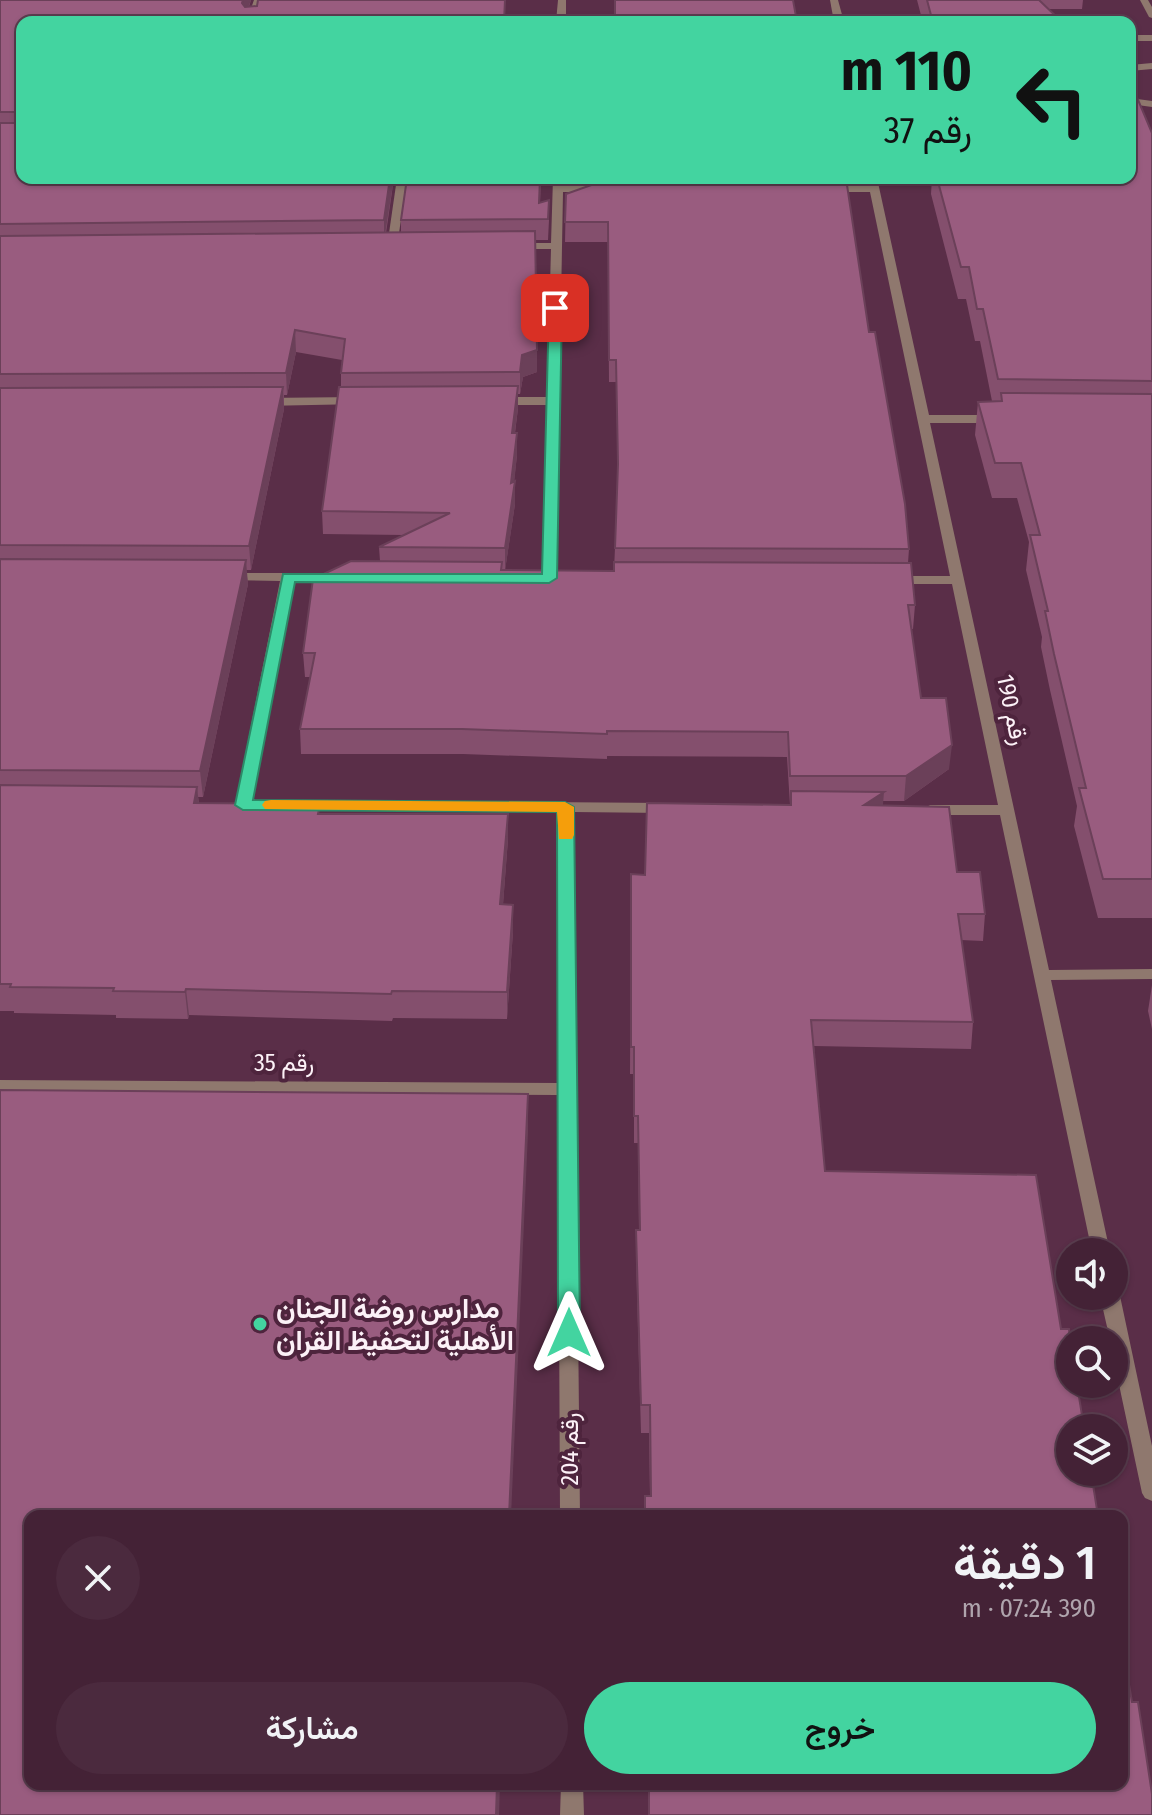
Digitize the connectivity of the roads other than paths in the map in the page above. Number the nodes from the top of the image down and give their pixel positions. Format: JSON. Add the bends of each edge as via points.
{"nodes":[{"id":1,"x":1144,"y":0,"type":"edge"},
{"id":2,"x":1152,"y":15,"type":"edge"},
{"id":3,"x":401,"y":184,"type":"edge"},
{"id":4,"x":558,"y":184,"type":"edge"},
{"id":5,"x":873,"y":184,"type":"edge"},
{"id":6,"x":605,"y":189,"type":"edge"},
{"id":7,"x":811,"y":189,"type":"edge"},
{"id":8,"x":497,"y":246,"type":"edge"},
{"id":9,"x":557,"y":246,"type":"junction"},
{"id":10,"x":392,"y":247,"type":"junction"},
{"id":11,"x":407,"y":247,"type":"edge"},
{"id":12,"x":376,"y":248,"type":"edge"},
{"id":13,"x":379,"y":401,"type":"edge"},
{"id":14,"x":490,"y":401,"type":"edge"},
{"id":15,"x":553,"y":401,"type":"junction"},
{"id":16,"x":253,"y":402,"type":"edge"},
{"id":17,"x":923,"y":419,"type":"junction"},
{"id":18,"x":1014,"y":420,"type":"edge"},
{"id":19,"x":212,"y":577,"type":"edge"},
{"id":20,"x":288,"y":577,"type":"junction"},
{"id":21,"x":350,"y":577,"type":"edge"},
{"id":22,"x":534,"y":578,"type":"edge"},
{"id":23,"x":549,"y":578,"type":"junction"},
{"id":24,"x":565,"y":578,"type":"edge"},
{"id":25,"x":879,"y":580,"type":"edge"},
{"id":26,"x":957,"y":580,"type":"junction"},
{"id":27,"x":565,"y":807,"type":"junction"},
{"id":28,"x":676,"y":808,"type":"edge"},
{"id":29,"x":912,"y":810,"type":"edge"},
{"id":30,"x":1007,"y":810,"type":"junction"},
{"id":31,"x":1152,"y":974,"type":"edge"},
{"id":32,"x":1042,"y":975,"type":"junction"},
{"id":33,"x":0,"y":1086,"type":"edge"},
{"id":34,"x":567,"y":1089,"type":"junction"},
{"id":35,"x":1098,"y":1238,"type":"edge"},
{"id":36,"x":1113,"y":1310,"type":"edge"},
{"id":37,"x":1152,"y":1493,"type":"edge"},
{"id":38,"x":570,"y":1510,"type":"edge"},
{"id":39,"x":572,"y":1790,"type":"edge"},
{"id":40,"x":572,"y":1815,"type":"edge"}],
"edges":[{"from":1,"to":2,"type":"street"},
{"from":3,"to":10,"type":"street"},
{"from":4,"to":6,"type":"street"},
{"from":4,"to":9,"type":"street"},
{"from":5,"to":7,"type":"street"},
{"from":5,"to":17,"type":"street","name":"رقم 190"},
{"from":8,"to":9,"type":"street"},
{"from":9,"to":15,"type":"street"},
{"from":10,"to":11,"type":"street"},
{"from":10,"to":12,"type":"street"},
{"from":13,"to":16,"type":"street"},
{"from":14,"to":15,"type":"street"},
{"from":15,"to":23,"type":"street"},
{"from":17,"to":18,"type":"street"},
{"from":17,"to":26,"type":"street","name":"رقم 190"},
{"from":19,"to":20,"type":"street"},
{"from":20,"to":21,"type":"street"},
{"from":20,"to":27,"type":"street","via":[[251,805]]},
{"from":22,"to":23,"type":"street"},
{"from":23,"to":24,"type":"street"},
{"from":25,"to":26,"type":"street"},
{"from":26,"to":30,"type":"street","name":"رقم 190"},
{"from":27,"to":28,"type":"street"},
{"from":27,"to":34,"type":"street","name":"رقم 204"},
{"from":29,"to":30,"type":"street"},
{"from":30,"to":32,"type":"street","name":"رقم 190"},
{"from":31,"to":32,"type":"street"},
{"from":32,"to":35,"type":"street","name":"رقم 190"},
{"from":33,"to":34,"type":"street","name":"رقم 35"},
{"from":34,"to":38,"type":"street","name":"رقم 204"},
{"from":36,"to":37,"type":"street"},
{"from":39,"to":40,"type":"street"}]}
